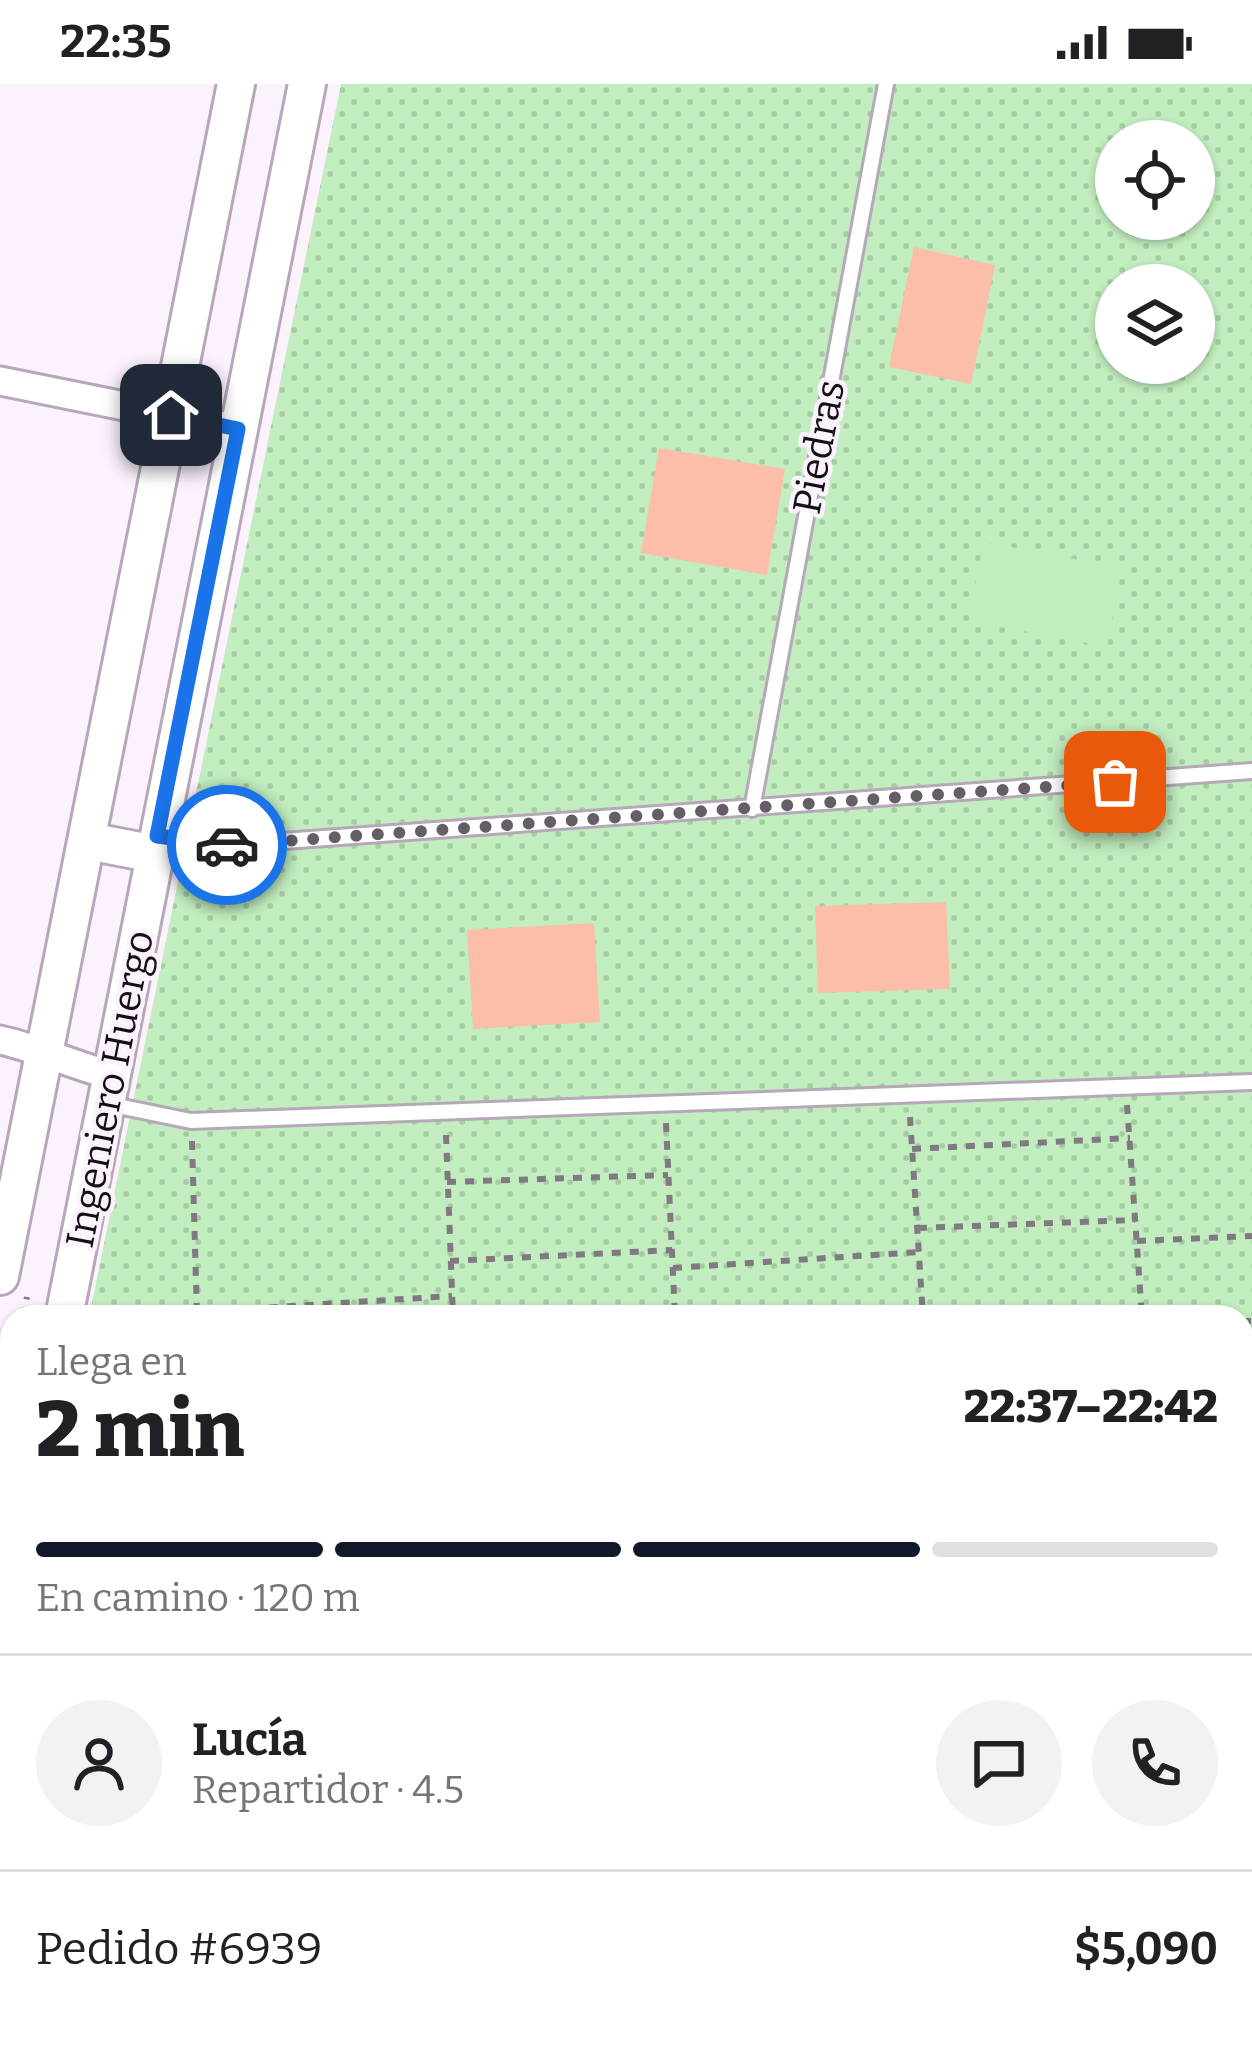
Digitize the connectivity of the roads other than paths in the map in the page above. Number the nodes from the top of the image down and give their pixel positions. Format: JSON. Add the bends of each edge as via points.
{"nodes":[{"id":1,"x":236,"y":84,"type":"edge"},
{"id":2,"x":307,"y":84,"type":"edge"},
{"id":3,"x":886,"y":84,"type":"edge"},
{"id":4,"x":0,"y":381,"type":"edge"},
{"id":5,"x":171,"y":415,"type":"junction"},
{"id":6,"x":238,"y":429,"type":"junction"},
{"id":7,"x":1252,"y":771,"type":"edge"},
{"id":8,"x":752,"y":809,"type":"junction"},
{"id":9,"x":88,"y":841,"type":"junction"},
{"id":10,"x":156,"y":845,"type":"junction"},
{"id":11,"x":0,"y":1040,"type":"edge"},
{"id":12,"x":48,"y":1051,"type":"junction"},
{"id":13,"x":1252,"y":1082,"type":"edge"},
{"id":14,"x":111,"y":1090,"type":"junction"},
{"id":15,"x":0,"y":1276,"type":"edge"},
{"id":16,"x":66,"y":1305,"type":"edge"}],
"edges":[{"from":1,"to":5,"type":"street","name":"Ingeniero Huergo"},
{"from":2,"to":6,"type":"street","name":"Ingeniero Huergo"},
{"from":3,"to":8,"type":"lane","name":"Piedras"},
{"from":4,"to":5,"type":"street"},
{"from":5,"to":6,"type":"street"},
{"from":5,"to":9,"type":"street","name":"Ingeniero Huergo"},
{"from":6,"to":10,"type":"street","name":"Ingeniero Huergo"},
{"from":7,"to":8,"type":"lane"},
{"from":8,"to":10,"type":"lane"},
{"from":9,"to":10,"type":"street"},
{"from":9,"to":12,"type":"street","name":"Ingeniero Huergo"},
{"from":10,"to":14,"type":"street","name":"Ingeniero Huergo"},
{"from":11,"to":12,"type":"street"},
{"from":12,"to":14,"type":"street"},
{"from":12,"to":15,"type":"street","name":"Ingeniero Huergo"},
{"from":13,"to":14,"type":"lane","via":[[191,1121]]},
{"from":14,"to":16,"type":"street","name":"Ingeniero Huergo"}]}
